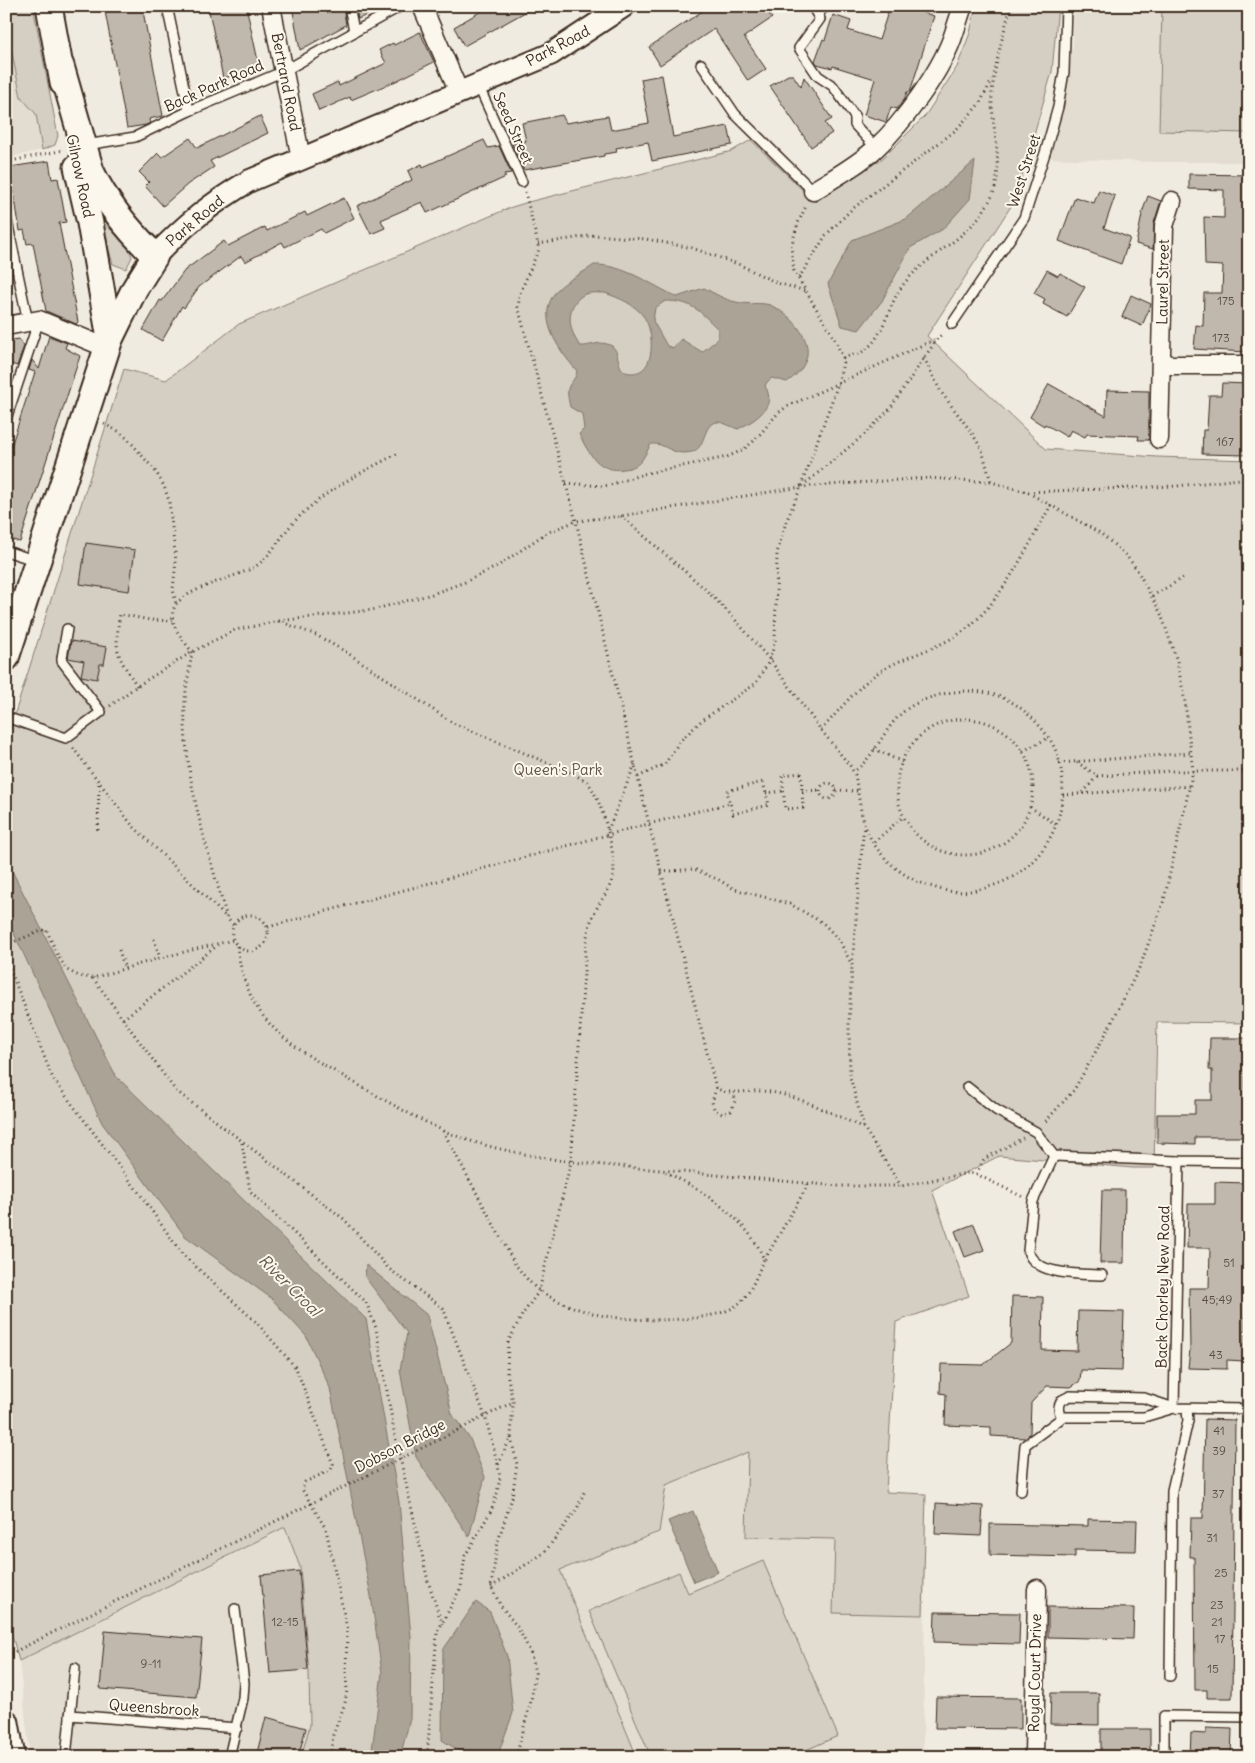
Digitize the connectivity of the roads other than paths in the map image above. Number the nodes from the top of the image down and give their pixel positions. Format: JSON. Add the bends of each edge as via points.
{"nodes":[{"id":1,"x":49,"y":6,"type":"edge"},
{"id":2,"x":167,"y":6,"type":"edge"},
{"id":3,"x":271,"y":6,"type":"edge"},
{"id":4,"x":349,"y":6,"type":"edge"},
{"id":5,"x":402,"y":6,"type":"edge"},
{"id":6,"x":422,"y":6,"type":"edge"},
{"id":7,"x":624,"y":6,"type":"edge"},
{"id":8,"x":826,"y":6,"type":"edge"},
{"id":9,"x":963,"y":6,"type":"edge"},
{"id":10,"x":1066,"y":6,"type":"edge"},
{"id":11,"x":815,"y":10,"type":"edge"},
{"id":12,"x":354,"y":31,"type":"junction"},
{"id":13,"x":701,"y":64,"type":"dead end"},
{"id":14,"x":60,"y":66,"type":"junction"},
{"id":15,"x":284,"y":71,"type":"junction"},
{"id":16,"x":468,"y":88,"type":"junction"},
{"id":17,"x":189,"y":111,"type":"junction"},
{"id":18,"x":84,"y":146,"type":"junction"},
{"id":19,"x":876,"y":148,"type":"junction"},
{"id":20,"x":301,"y":159,"type":"junction"},
{"id":21,"x":522,"y":182,"type":"road end"},
{"id":22,"x":813,"y":191,"type":"joint"},
{"id":23,"x":1172,"y":201,"type":"dead end"},
{"id":24,"x":6,"y":216,"type":"edge"},
{"id":25,"x":155,"y":256,"type":"junction"},
{"id":26,"x":100,"y":286,"type":"junction"},
{"id":27,"x":135,"y":288,"type":"junction"},
{"id":28,"x":33,"y":321,"type":"junction"},
{"id":29,"x":952,"y":324,"type":"road end"},
{"id":30,"x":6,"y":326,"type":"edge"},
{"id":31,"x":108,"y":343,"type":"junction"},
{"id":32,"x":1162,"y":365,"type":"junction"},
{"id":33,"x":1249,"y":365,"type":"edge"},
{"id":34,"x":6,"y":419,"type":"edge"},
{"id":35,"x":1159,"y":439,"type":"dead end"},
{"id":36,"x":6,"y":551,"type":"edge"},
{"id":37,"x":37,"y":561,"type":"junction"},
{"id":38,"x":67,"y":629,"type":"dead end"},
{"id":39,"x":6,"y":658,"type":"edge"},
{"id":40,"x":6,"y":717,"type":"edge"},
{"id":41,"x":967,"y":1087,"type":"dead end"},
{"id":42,"x":1054,"y":1156,"type":"junction"},
{"id":43,"x":1179,"y":1161,"type":"junction"},
{"id":44,"x":1249,"y":1162,"type":"edge"},
{"id":45,"x":1102,"y":1275,"type":"dead end"},
{"id":46,"x":1174,"y":1408,"type":"junction"},
{"id":47,"x":1187,"y":1408,"type":"junction"},
{"id":48,"x":1249,"y":1409,"type":"edge"},
{"id":49,"x":1063,"y":1418,"type":"junction"},
{"id":50,"x":1021,"y":1492,"type":"dead end"},
{"id":51,"x":1037,"y":1589,"type":"dead end"},
{"id":52,"x":235,"y":1609,"type":"dead end"},
{"id":53,"x":75,"y":1668,"type":"dead end"},
{"id":54,"x":1170,"y":1676,"type":"dead end"},
{"id":55,"x":70,"y":1715,"type":"junction"},
{"id":56,"x":1249,"y":1717,"type":"edge"},
{"id":57,"x":6,"y":1723,"type":"edge"},
{"id":58,"x":237,"y":1728,"type":"junction"},
{"id":59,"x":12,"y":1757,"type":"edge"},
{"id":60,"x":66,"y":1757,"type":"edge"},
{"id":61,"x":229,"y":1757,"type":"edge"},
{"id":62,"x":1034,"y":1757,"type":"edge"},
{"id":63,"x":1164,"y":1757,"type":"edge"}],
"edges":[{"from":1,"to":14,"type":"main road","name":"Gilnow Road"},
{"from":2,"to":17,"type":"lane"},
{"from":3,"to":15,"type":"street","name":"Bertrand Road"},
{"from":4,"to":12,"type":"lane"},
{"from":5,"to":12,"type":"lane","name":"Back Park Road"},
{"from":6,"to":16,"type":"street"},
{"from":7,"to":16,"type":"street","name":"Park Road","via":[[551,54]]},
{"from":8,"to":11,"type":"lane"},
{"from":9,"to":19,"type":"street","via":[[952,40],[936,71],[913,107]]},
{"from":10,"to":29,"type":"lane","name":"West Street","via":[[1064,72],[1058,107],[1024,218]]},
{"from":11,"to":19,"type":"lane","via":[[820,19],[799,48],[818,76],[833,86],[855,117],[855,125]]},
{"from":12,"to":15,"type":"lane","name":"Back Park Road"},
{"from":13,"to":22,"type":"lane","via":[[735,114]]},
{"from":14,"to":18,"type":"main road","name":"Gilnow Road"},
{"from":14,"to":26,"type":"main road","name":"Gilnow Road"},
{"from":15,"to":17,"type":"lane","name":"Back Park Road"},
{"from":15,"to":20,"type":"street","name":"Bertrand Road"},
{"from":16,"to":20,"type":"street","name":"Park Road"},
{"from":16,"to":21,"type":"lane","name":"Seed Street"},
{"from":17,"to":18,"type":"lane","name":"Back Park Road","via":[[135,138]]},
{"from":18,"to":25,"type":"main road","name":"Gilnow Road","via":[[105,198]]},
{"from":19,"to":22,"type":"street"},
{"from":20,"to":25,"type":"street","name":"Park Road","via":[[223,196],[199,213]]},
{"from":23,"to":32,"type":"street","name":"Laurel Street","via":[[1164,226]]},
{"from":24,"to":28,"type":"lane"},
{"from":25,"to":27,"type":"main road","name":"Park Road"},
{"from":26,"to":27,"type":"main road","via":[[125,291]]},
{"from":26,"to":31,"type":"main road","name":"Gilnow Road","via":[[107,316]]},
{"from":27,"to":31,"type":"main road","name":"Park Road"},
{"from":28,"to":30,"type":"street"},
{"from":28,"to":31,"type":"street"},
{"from":28,"to":34,"type":"lane"},
{"from":31,"to":37,"type":"main road","name":"Park Road"},
{"from":32,"to":33,"type":"street"},
{"from":32,"to":35,"type":"street","name":"Laurel Street"},
{"from":36,"to":37,"type":"lane"},
{"from":37,"to":39,"type":"main road","name":"Park Road"},
{"from":38,"to":40,"type":"lane","via":[[62,662],[101,712],[66,738]]},
{"from":41,"to":42,"type":"lane","via":[[996,1110],[1036,1132]]},
{"from":42,"to":43,"type":"lane"},
{"from":42,"to":45,"type":"lane","via":[[1033,1201],[1030,1257],[1034,1262],[1063,1274]]},
{"from":43,"to":44,"type":"lane"},
{"from":43,"to":46,"type":"lane","name":"Back Chorley New Road"},
{"from":46,"to":47,"type":"lane"},
{"from":46,"to":49,"type":"lane","via":[[1144,1417]]},
{"from":46,"to":49,"type":"lane","via":[[1144,1398],[1070,1396],[1059,1404]]},
{"from":47,"to":48,"type":"lane"},
{"from":47,"to":54,"type":"lane","via":[[1188,1421],[1172,1490]]},
{"from":49,"to":50,"type":"lane","via":[[1025,1445]]},
{"from":51,"to":62,"type":"street","name":"Royal Court Drive"},
{"from":52,"to":58,"type":"lane","via":[[244,1683]]},
{"from":53,"to":55,"type":"lane"},
{"from":55,"to":58,"type":"lane","name":"Queensbrook"},
{"from":55,"to":60,"type":"lane"},
{"from":56,"to":63,"type":"lane","via":[[1164,1716]]},
{"from":57,"to":59,"type":"main road"},
{"from":58,"to":61,"type":"lane"}]}
